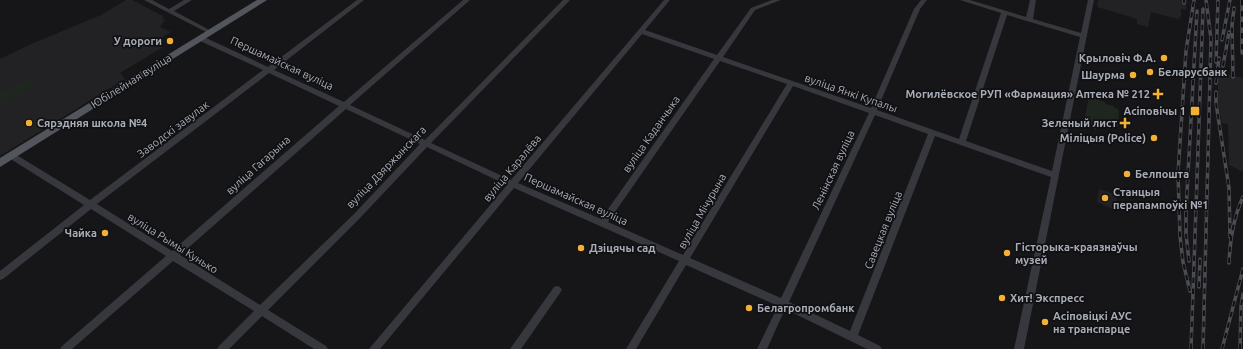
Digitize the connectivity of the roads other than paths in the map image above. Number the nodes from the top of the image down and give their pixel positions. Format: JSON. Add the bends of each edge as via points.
{"nodes":[{"id":1,"x":147,"y":0,"type":"edge"},
{"id":2,"x":189,"y":0,"type":"edge"},
{"id":3,"x":263,"y":0,"type":"edge"},
{"id":4,"x":361,"y":0,"type":"edge"},
{"id":5,"x":467,"y":0,"type":"edge"},
{"id":6,"x":567,"y":0,"type":"edge"},
{"id":7,"x":667,"y":0,"type":"edge"},
{"id":8,"x":778,"y":0,"type":"edge"},
{"id":9,"x":924,"y":0,"type":"edge"},
{"id":10,"x":963,"y":0,"type":"edge"},
{"id":11,"x":1033,"y":0,"type":"edge"},
{"id":12,"x":1091,"y":0,"type":"edge"},
{"id":13,"x":169,"y":11,"type":"junction"},
{"id":14,"x":1004,"y":13,"type":"junction"},
{"id":15,"x":1029,"y":20,"type":"junction"},
{"id":16,"x":641,"y":31,"type":"junction"},
{"id":17,"x":210,"y":32,"type":"junction"},
{"id":18,"x":1084,"y":36,"type":"junction"},
{"id":19,"x":200,"y":38,"type":"junction"},
{"id":20,"x":718,"y":59,"type":"junction"},
{"id":21,"x":268,"y":71,"type":"junction"},
{"id":22,"x":791,"y":84,"type":"junction"},
{"id":23,"x":344,"y":105,"type":"junction"},
{"id":24,"x":873,"y":112,"type":"junction"},
{"id":25,"x":934,"y":132,"type":"junction"},
{"id":26,"x":426,"y":143,"type":"junction"},
{"id":27,"x":961,"y":143,"type":"junction"},
{"id":28,"x":12,"y":156,"type":"junction"},
{"id":29,"x":0,"y":163,"type":"edge"},
{"id":30,"x":1055,"y":175,"type":"junction"},
{"id":31,"x":513,"y":184,"type":"junction"},
{"id":32,"x":90,"y":205,"type":"junction"},
{"id":33,"x":603,"y":223,"type":"junction"},
{"id":34,"x":173,"y":257,"type":"junction"},
{"id":35,"x":686,"y":261,"type":"junction"},
{"id":36,"x":0,"y":276,"type":"edge"},
{"id":37,"x":557,"y":290,"type":"dead end"},
{"id":38,"x":784,"y":304,"type":"junction"},
{"id":39,"x":261,"y":310,"type":"junction"},
{"id":40,"x":853,"y":337,"type":"junction"},
{"id":41,"x":65,"y":349,"type":"edge"},
{"id":42,"x":222,"y":349,"type":"edge"},
{"id":43,"x":323,"y":349,"type":"edge"},
{"id":44,"x":374,"y":349,"type":"edge"},
{"id":45,"x":515,"y":349,"type":"edge"},
{"id":46,"x":632,"y":349,"type":"edge"},
{"id":47,"x":762,"y":349,"type":"edge"},
{"id":48,"x":877,"y":349,"type":"edge"},
{"id":49,"x":1019,"y":349,"type":"edge"}],
"edges":[{"from":1,"to":13,"type":"street"},
{"from":2,"to":13,"type":"street"},
{"from":3,"to":17,"type":"main road","name":"Юбілейная вуліца"},
{"from":4,"to":21,"type":"street","name":"Заводскі завулак"},
{"from":5,"to":23,"type":"street","name":"вуліца Гагарына"},
{"from":6,"to":26,"type":"street","name":"вуліца Дзяржынскага"},
{"from":7,"to":16,"type":"street","name":"вуліца Каралёва"},
{"from":8,"to":20,"type":"street","name":"вуліца Каданчыка","via":[[753,9]]},
{"from":9,"to":24,"type":"street","name":"Ленінская вуліца","via":[[917,9]]},
{"from":10,"to":14,"type":"street"},
{"from":11,"to":15,"type":"street"},
{"from":12,"to":18,"type":"street"},
{"from":13,"to":17,"type":"street"},
{"from":14,"to":15,"type":"street"},
{"from":14,"to":27,"type":"street"},
{"from":15,"to":18,"type":"street"},
{"from":16,"to":20,"type":"street","name":"вуліца Янкі Купалы"},
{"from":16,"to":31,"type":"street","name":"вуліца Каралёва"},
{"from":17,"to":19,"type":"main road","name":"Юбілейная вуліца"},
{"from":18,"to":30,"type":"street"},
{"from":19,"to":21,"type":"street","name":"Першамайская вуліца"},
{"from":19,"to":28,"type":"main road","name":"Юбілейная вуліца"},
{"from":20,"to":22,"type":"street","name":"вуліца Янкі Купалы"},
{"from":20,"to":33,"type":"street","name":"вуліца Каданчыка"},
{"from":21,"to":23,"type":"street","name":"Першамайская вуліца"},
{"from":21,"to":32,"type":"street","name":"Заводскі завулак"},
{"from":22,"to":24,"type":"street","name":"вуліца Янкі Купалы"},
{"from":22,"to":35,"type":"street","name":"вуліца Мічурына"},
{"from":23,"to":26,"type":"street","name":"Першамайская вуліца"},
{"from":23,"to":34,"type":"street","name":"вуліца Гагарына"},
{"from":24,"to":25,"type":"street","name":"вуліца Янкі Купалы"},
{"from":24,"to":38,"type":"street","name":"Ленінская вуліца"},
{"from":25,"to":27,"type":"street","name":"вуліца Янкі Купалы"},
{"from":25,"to":40,"type":"street","name":"Савецкая вуліца"},
{"from":26,"to":31,"type":"street","name":"Першамайская вуліца"},
{"from":26,"to":39,"type":"street","name":"вуліца Дзяржынскага","via":[[357,216]]},
{"from":27,"to":30,"type":"street","name":"вуліца Янкі Купалы"},
{"from":28,"to":29,"type":"main road","name":"Юбілейная вуліца"},
{"from":28,"to":32,"type":"street","name":"вуліца Рымы Кунько"},
{"from":30,"to":49,"type":"street"},
{"from":31,"to":33,"type":"street","name":"Першамайская вуліца"},
{"from":31,"to":44,"type":"street","name":"вуліца Каралёва"},
{"from":32,"to":34,"type":"street","name":"вуліца Рымы Кунько"},
{"from":32,"to":36,"type":"street","name":"Заводскі завулак"},
{"from":33,"to":35,"type":"street","name":"Першамайская вуліца"},
{"from":34,"to":39,"type":"street","name":"вуліца Рымы Кунько"},
{"from":34,"to":41,"type":"street","name":"вуліца Гагарына"},
{"from":35,"to":38,"type":"street","name":"Першамайская вуліца"},
{"from":35,"to":46,"type":"street","name":"вуліца Мічурына"},
{"from":37,"to":45,"type":"street"},
{"from":38,"to":40,"type":"street","name":"Першамайская вуліца"},
{"from":38,"to":47,"type":"street","name":"Ленінская вуліца"},
{"from":39,"to":42,"type":"street","name":"вуліца Дзяржынскага"},
{"from":39,"to":43,"type":"street","name":"вуліца Рымы Кунько"},
{"from":40,"to":48,"type":"street","name":"Першамайская вуліца"}]}
